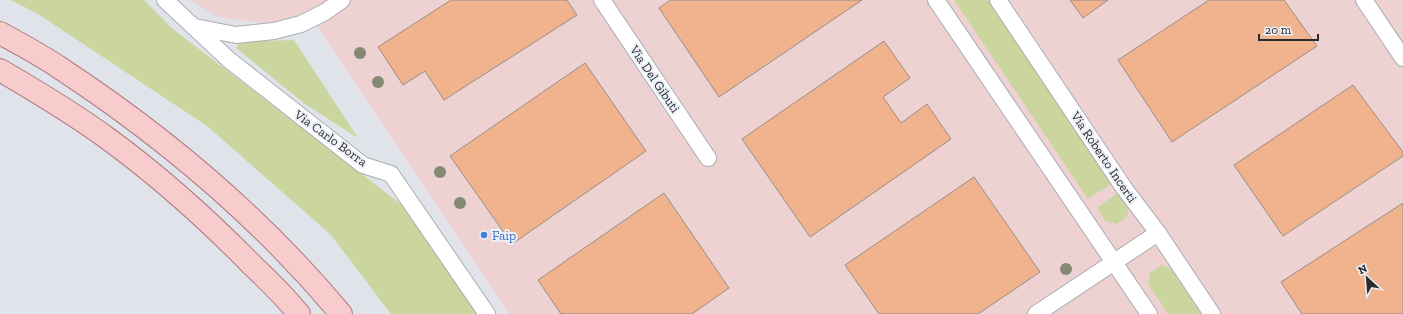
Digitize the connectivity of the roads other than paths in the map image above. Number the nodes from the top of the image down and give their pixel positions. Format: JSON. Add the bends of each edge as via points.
{"nodes":[{"id":1,"x":165,"y":0,"type":"edge"},
{"id":2,"x":342,"y":0,"type":"edge"},
{"id":3,"x":602,"y":0,"type":"edge"},
{"id":4,"x":936,"y":0,"type":"edge"},
{"id":5,"x":998,"y":0,"type":"edge"},
{"id":6,"x":1364,"y":0,"type":"edge"},
{"id":7,"x":195,"y":27,"type":"junction"},
{"id":8,"x":0,"y":33,"type":"edge"},
{"id":9,"x":1403,"y":58,"type":"edge"},
{"id":10,"x":0,"y":70,"type":"edge"},
{"id":11,"x":708,"y":158,"type":"dead end"},
{"id":12,"x":1158,"y":233,"type":"junction"},
{"id":13,"x":1115,"y":263,"type":"junction"},
{"id":14,"x":299,"y":314,"type":"edge"},
{"id":15,"x":341,"y":314,"type":"edge"},
{"id":16,"x":488,"y":314,"type":"edge"},
{"id":17,"x":1036,"y":314,"type":"edge"},
{"id":18,"x":1149,"y":314,"type":"edge"},
{"id":19,"x":1212,"y":314,"type":"edge"}],
"edges":[{"from":1,"to":7,"type":"street","name":"Via Carlo Borra"},
{"from":2,"to":7,"type":"street","via":[[301,24],[274,31],[236,35]]},
{"from":3,"to":11,"type":"street","name":"Via Del Gibuti"},
{"from":4,"to":13,"type":"street"},
{"from":5,"to":12,"type":"street","name":"Via Roberto Incerti","via":[[1124,188]]},
{"from":6,"to":9,"type":"street"},
{"from":7,"to":16,"type":"street","name":"Via Carlo Borra","via":[[228,59],[363,165],[391,174]]},
{"from":8,"to":15,"type":"main road","via":[[59,67],[123,111],[186,160],[245,212],[312,280]]},
{"from":10,"to":14,"type":"main road","via":[[107,138],[169,187],[223,235]]},
{"from":12,"to":13,"type":"street"},
{"from":12,"to":19,"type":"street","name":"Via Roberto Incerti"},
{"from":13,"to":17,"type":"street"},
{"from":13,"to":18,"type":"street"}]}
